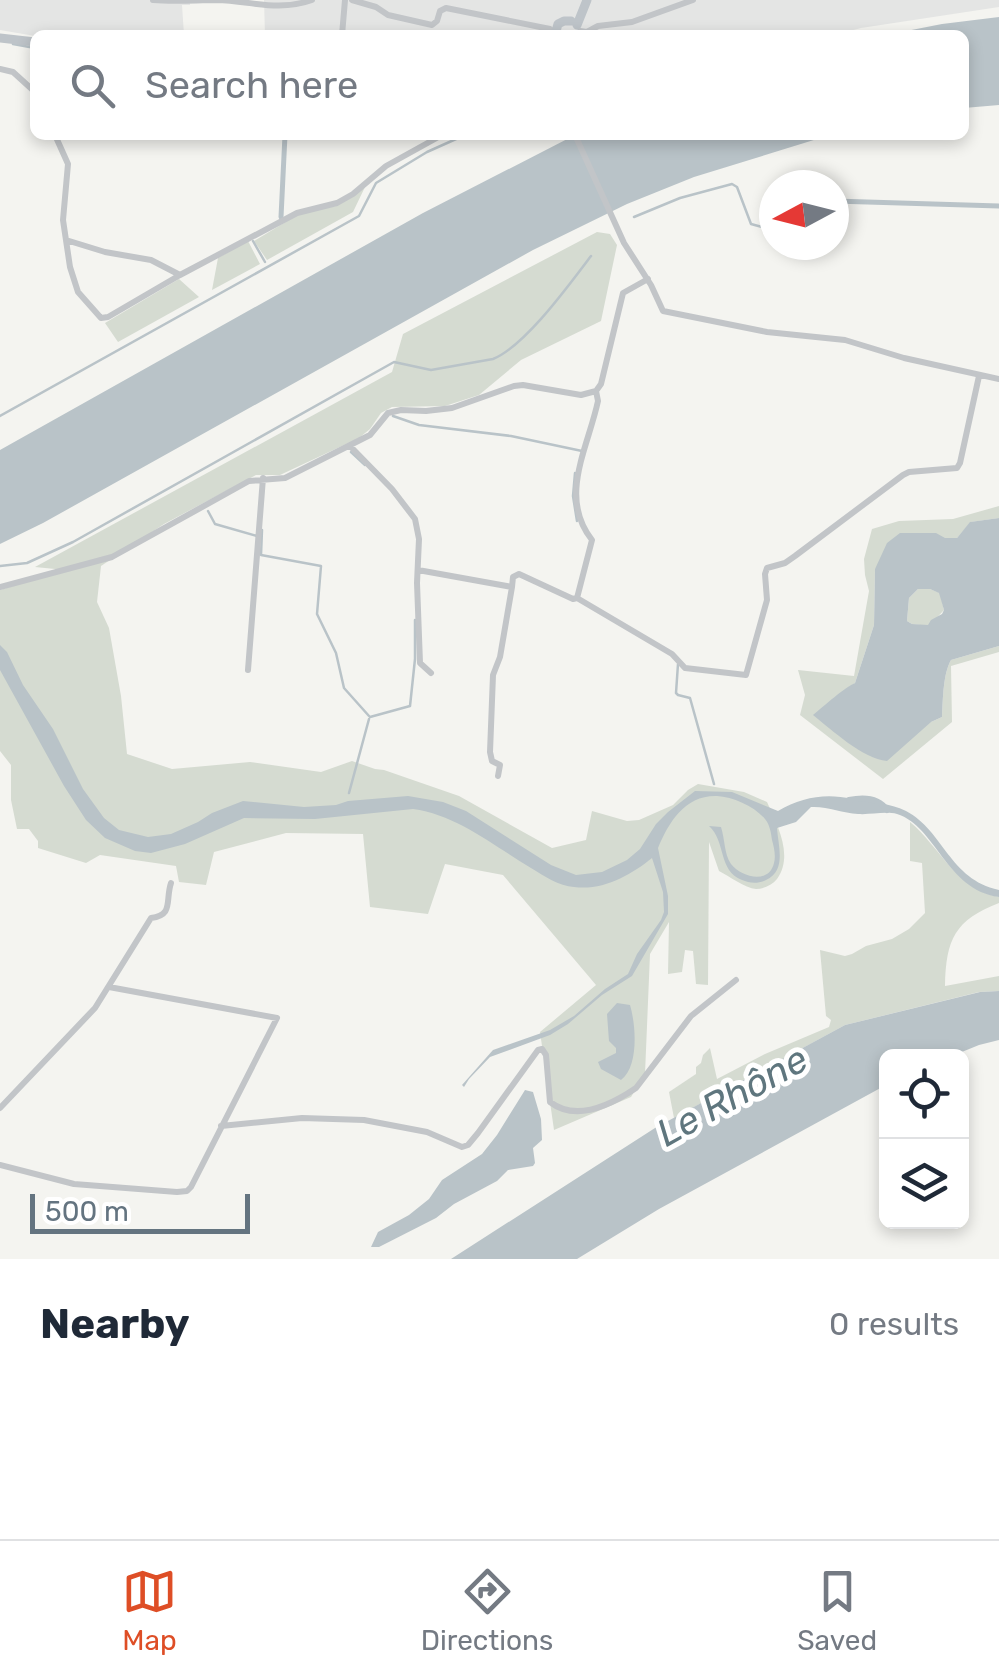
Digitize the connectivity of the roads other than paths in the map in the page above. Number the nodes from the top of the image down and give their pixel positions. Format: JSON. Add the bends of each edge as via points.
{"nodes":[{"id":1,"x":154,"y":0,"type":"edge"},
{"id":2,"x":312,"y":0,"type":"edge"},
{"id":3,"x":348,"y":0,"type":"edge"},
{"id":4,"x":585,"y":0,"type":"edge"},
{"id":5,"x":692,"y":0,"type":"edge"},
{"id":6,"x":343,"y":30,"type":"edge"},
{"id":7,"x":549,"y":30,"type":"edge"},
{"id":8,"x":555,"y":30,"type":"edge"},
{"id":9,"x":580,"y":30,"type":"edge"},
{"id":10,"x":0,"y":38,"type":"edge"},
{"id":11,"x":30,"y":41,"type":"edge"},
{"id":12,"x":3,"y":69,"type":"edge"},
{"id":13,"x":30,"y":87,"type":"edge"},
{"id":14,"x":58,"y":140,"type":"edge"},
{"id":15,"x":433,"y":140,"type":"edge"},
{"id":16,"x":578,"y":140,"type":"edge"},
{"id":17,"x":66,"y":240,"type":"junction"},
{"id":18,"x":180,"y":275,"type":"junction"},
{"id":19,"x":648,"y":280,"type":"junction"},
{"id":20,"x":979,"y":376,"type":"junction"},
{"id":21,"x":999,"y":379,"type":"edge"},
{"id":22,"x":596,"y":391,"type":"junction"},
{"id":23,"x":350,"y":446,"type":"junction"},
{"id":24,"x":262,"y":478,"type":"junction"},
{"id":25,"x":418,"y":570,"type":"junction"},
{"id":26,"x":0,"y":587,"type":"edge"},
{"id":27,"x":512,"y":587,"type":"junction"},
{"id":28,"x":576,"y":598,"type":"junction"},
{"id":29,"x":248,"y":670,"type":"dead end"},
{"id":30,"x":431,"y":673,"type":"dead end"},
{"id":31,"x":498,"y":776,"type":"dead end"},
{"id":32,"x":170,"y":884,"type":"dead end"},
{"id":33,"x":736,"y":980,"type":"dead end"},
{"id":34,"x":109,"y":986,"type":"junction"},
{"id":35,"x":0,"y":1108,"type":"edge"},
{"id":36,"x":221,"y":1126,"type":"junction"},
{"id":37,"x":0,"y":1165,"type":"edge"}],
"edges":[{"from":1,"to":2,"type":"street","via":[[279,7]]},
{"from":3,"to":6,"type":"street"},
{"from":3,"to":7,"type":"street","via":[[432,25],[446,8]]},
{"from":4,"to":9,"type":"main road"},
{"from":5,"to":9,"type":"street","via":[[632,26]]},
{"from":8,"to":9,"type":"main road","via":[[564,21]]},
{"from":10,"to":11,"type":"main road"},
{"from":12,"to":13,"type":"street"},
{"from":14,"to":17,"type":"street","via":[[68,164]]},
{"from":15,"to":18,"type":"street","via":[[337,203],[296,213]]},
{"from":16,"to":19,"type":"street","via":[[624,244]]},
{"from":17,"to":18,"type":"street","via":[[151,260]]},
{"from":17,"to":18,"type":"street","via":[[78,292],[100,318]]},
{"from":19,"to":20,"type":"street","via":[[670,314],[846,340]]},
{"from":19,"to":22,"type":"street","via":[[623,293]]},
{"from":20,"to":21,"type":"street"},
{"from":20,"to":28,"type":"street","via":[[957,468],[903,475],[785,563],[768,568],[767,600],[746,675],[685,668]]},
{"from":22,"to":23,"type":"street","via":[[581,395],[523,385],[452,408],[393,411]]},
{"from":22,"to":28,"type":"street","via":[[574,490],[578,516],[592,540]]},
{"from":23,"to":24,"type":"street","via":[[285,478]]},
{"from":23,"to":25,"type":"street","via":[[415,519]]},
{"from":24,"to":26,"type":"street","via":[[112,557]]},
{"from":24,"to":29,"type":"street"},
{"from":25,"to":27,"type":"street"},
{"from":25,"to":30,"type":"street","via":[[420,664]]},
{"from":27,"to":28,"type":"street","via":[[519,574]]},
{"from":27,"to":31,"type":"street","via":[[493,676],[490,752],[500,765]]},
{"from":32,"to":34,"type":"street","via":[[166,912],[151,918]]},
{"from":33,"to":36,"type":"street","via":[[690,1016],[636,1088],[579,1113],[550,1102],[549,1064],[538,1050],[462,1147],[372,1121]]},
{"from":34,"to":35,"type":"street"},
{"from":34,"to":36,"type":"street","via":[[277,1018]]},
{"from":36,"to":37,"type":"street","via":[[187,1191],[74,1184]]}]}
